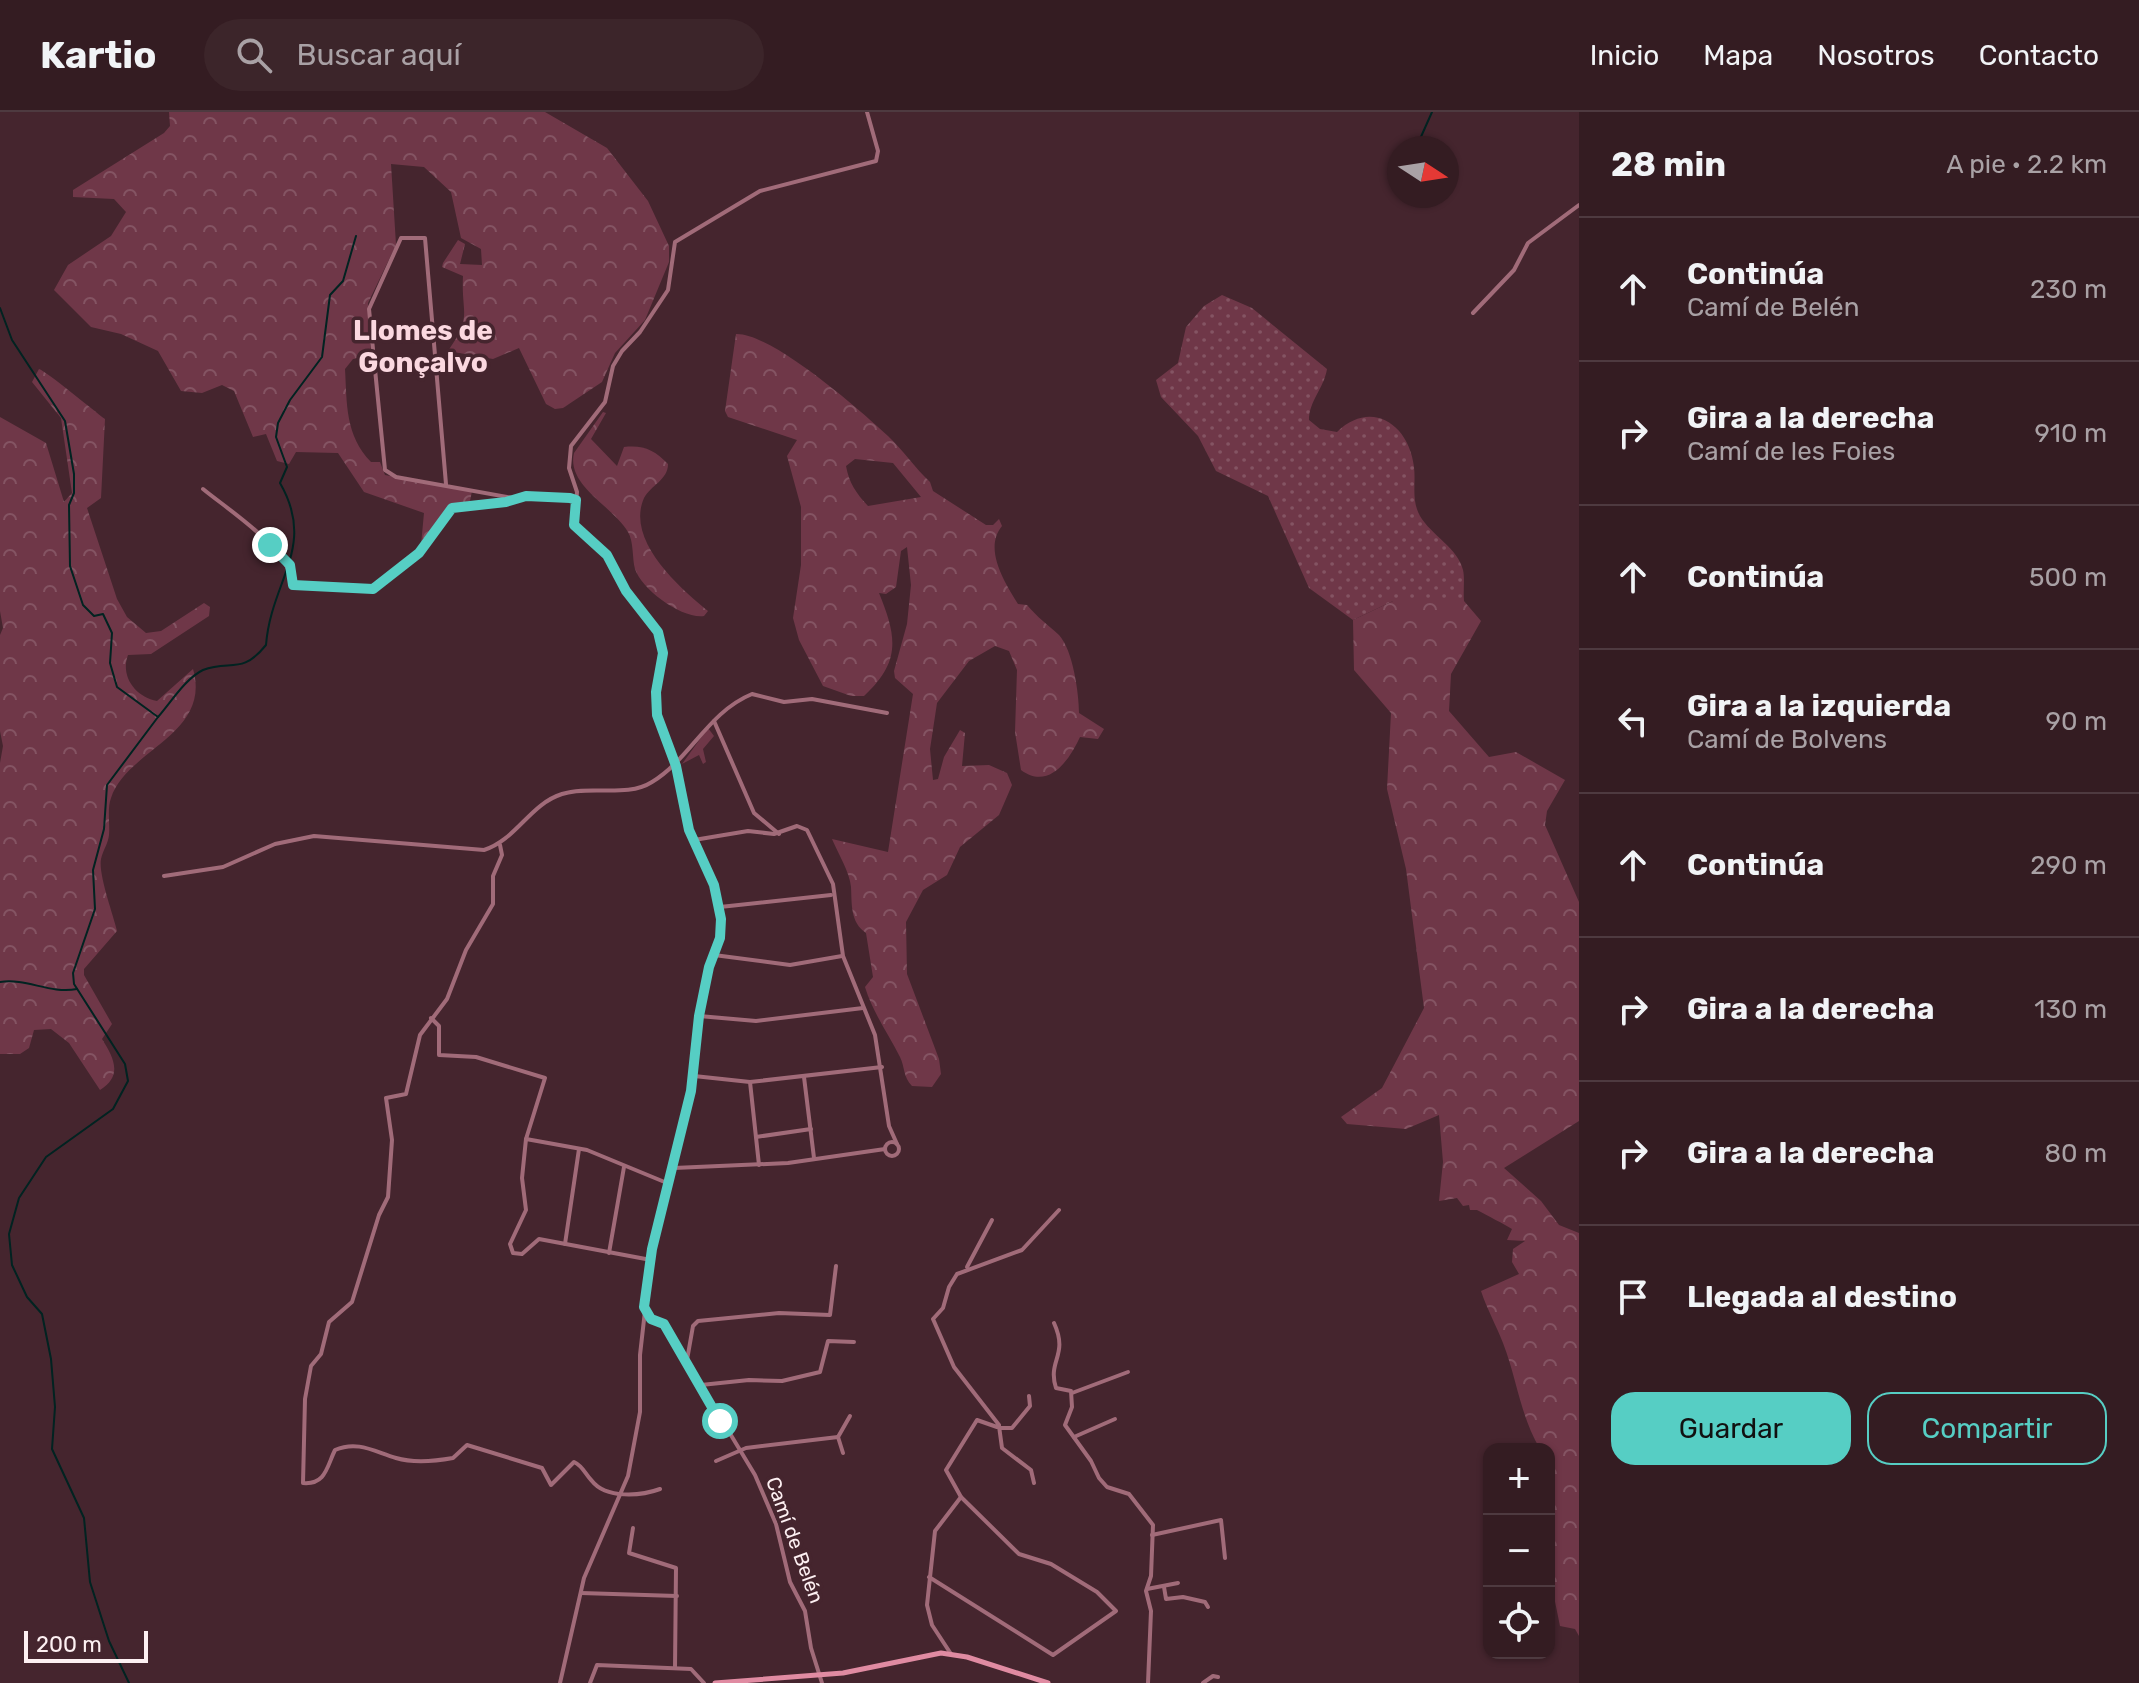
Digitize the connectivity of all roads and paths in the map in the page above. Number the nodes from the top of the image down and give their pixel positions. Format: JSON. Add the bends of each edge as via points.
{"nodes":[{"id":1,"x":867,"y":112,"type":"edge"},
{"id":2,"x":1579,"y":205,"type":"edge"},
{"id":3,"x":1473,"y":313,"type":"dead end"},
{"id":4,"x":446,"y":484,"type":"junction"},
{"id":5,"x":203,"y":489,"type":"dead end"},
{"id":6,"x":513,"y":498,"type":"junction"},
{"id":7,"x":576,"y":500,"type":"junction"},
{"id":8,"x":887,"y":713,"type":"dead end"},
{"id":9,"x":714,"y":721,"type":"junction"},
{"id":10,"x":676,"y":766,"type":"junction"},
{"id":11,"x":779,"y":834,"type":"junction"},
{"id":12,"x":694,"y":840,"type":"junction"},
{"id":13,"x":500,"y":845,"type":"junction"},
{"id":14,"x":164,"y":876,"type":"dead end"},
{"id":15,"x":831,"y":895,"type":"junction"},
{"id":16,"x":720,"y":907,"type":"junction"},
{"id":17,"x":714,"y":955,"type":"junction"},
{"id":18,"x":843,"y":956,"type":"junction"},
{"id":19,"x":863,"y":1008,"type":"junction"},
{"id":20,"x":699,"y":1016,"type":"junction"},
{"id":21,"x":431,"y":1018,"type":"junction"},
{"id":22,"x":882,"y":1067,"type":"junction"},
{"id":23,"x":693,"y":1076,"type":"junction"},
{"id":24,"x":804,"y":1076,"type":"junction"},
{"id":25,"x":750,"y":1082,"type":"junction"},
{"id":26,"x":889,"y":1126,"type":"junction"},
{"id":27,"x":811,"y":1129,"type":"junction"},
{"id":28,"x":756,"y":1137,"type":"junction"},
{"id":29,"x":526,"y":1139,"type":"junction"},
{"id":30,"x":897,"y":1144,"type":"junction"},
{"id":31,"x":886,"y":1147,"type":"junction"},
{"id":32,"x":579,"y":1149,"type":"junction"},
{"id":33,"x":814,"y":1158,"type":"junction"},
{"id":34,"x":759,"y":1165,"type":"junction"},
{"id":35,"x":624,"y":1167,"type":"junction"},
{"id":36,"x":674,"y":1168,"type":"junction"},
{"id":37,"x":667,"y":1183,"type":"junction"},
{"id":38,"x":1059,"y":1210,"type":"dead end"},
{"id":39,"x":992,"y":1220,"type":"dead end"},
{"id":40,"x":565,"y":1244,"type":"junction"},
{"id":41,"x":609,"y":1253,"type":"junction"},
{"id":42,"x":651,"y":1260,"type":"junction"},
{"id":43,"x":836,"y":1266,"type":"dead end"},
{"id":44,"x":966,"y":1269,"type":"junction"},
{"id":45,"x":644,"y":1307,"type":"junction"},
{"id":46,"x":1054,"y":1323,"type":"dead end"},
{"id":47,"x":854,"y":1342,"type":"dead end"},
{"id":48,"x":687,"y":1362,"type":"junction"},
{"id":49,"x":1128,"y":1372,"type":"dead end"},
{"id":50,"x":701,"y":1385,"type":"junction"},
{"id":51,"x":1072,"y":1393,"type":"junction"},
{"id":52,"x":1029,"y":1396,"type":"dead end"},
{"id":53,"x":850,"y":1416,"type":"dead end"},
{"id":54,"x":1115,"y":1419,"type":"dead end"},
{"id":55,"x":1000,"y":1427,"type":"junction"},
{"id":56,"x":838,"y":1437,"type":"junction"},
{"id":57,"x":1074,"y":1437,"type":"junction"},
{"id":58,"x":737,"y":1450,"type":"junction"},
{"id":59,"x":843,"y":1453,"type":"dead end"},
{"id":60,"x":716,"y":1461,"type":"dead end"},
{"id":61,"x":1034,"y":1483,"type":"dead end"},
{"id":62,"x":660,"y":1489,"type":"dead end"},
{"id":63,"x":622,"y":1494,"type":"junction"},
{"id":64,"x":961,"y":1497,"type":"junction"},
{"id":65,"x":633,"y":1528,"type":"dead end"},
{"id":66,"x":1152,"y":1535,"type":"junction"},
{"id":67,"x":1225,"y":1558,"type":"dead end"},
{"id":68,"x":929,"y":1577,"type":"junction"},
{"id":69,"x":1178,"y":1583,"type":"dead end"},
{"id":70,"x":1164,"y":1587,"type":"junction"},
{"id":71,"x":1147,"y":1589,"type":"junction"},
{"id":72,"x":581,"y":1593,"type":"junction"},
{"id":73,"x":677,"y":1596,"type":"junction"},
{"id":74,"x":1208,"y":1607,"type":"dead end"},
{"id":75,"x":951,"y":1654,"type":"junction"},
{"id":76,"x":675,"y":1668,"type":"junction"},
{"id":77,"x":819,"y":1675,"type":"junction"},
{"id":78,"x":1218,"y":1677,"type":"dead end"},
{"id":79,"x":560,"y":1683,"type":"edge"},
{"id":80,"x":590,"y":1683,"type":"edge"},
{"id":81,"x":704,"y":1683,"type":"edge"},
{"id":82,"x":715,"y":1683,"type":"edge"},
{"id":83,"x":822,"y":1683,"type":"edge"},
{"id":84,"x":1048,"y":1683,"type":"edge"},
{"id":85,"x":1148,"y":1683,"type":"edge"},
{"id":86,"x":1203,"y":1683,"type":"edge"}],
"edges":[{"from":1,"to":7,"type":"street","via":[[876,161],[760,191],[675,242],[668,290],[614,363],[605,402],[571,446],[568,461]]},
{"from":2,"to":3,"type":"street","via":[[1528,243],[1514,270]]},
{"from":4,"to":4,"type":"street","via":[[393,476],[384,468],[369,309],[401,238],[425,238]]},
{"from":4,"to":6,"type":"street"},
{"from":5,"to":6,"type":"street","via":[[288,563],[293,585],[373,589],[419,553],[450,509]]},
{"from":6,"to":7,"type":"street"},
{"from":7,"to":10,"type":"street","via":[[574,525],[607,555],[626,591],[658,632],[663,653],[656,708]]},
{"from":8,"to":9,"type":"street","via":[[812,699],[784,702],[757,693]]},
{"from":9,"to":10,"type":"street"},
{"from":9,"to":11,"type":"street","via":[[754,813]]},
{"from":10,"to":12,"type":"street"},
{"from":10,"to":13,"type":"street","via":[[638,788],[575,791],[551,799]]},
{"from":11,"to":12,"type":"street","via":[[748,831]]},
{"from":11,"to":15,"type":"street","via":[[797,826],[807,830],[833,884]]},
{"from":12,"to":16,"type":"street"},
{"from":13,"to":14,"type":"street","via":[[468,851],[314,836],[223,867]]},
{"from":13,"to":21,"type":"street","via":[[493,904],[466,950],[447,999]]},
{"from":15,"to":16,"type":"street"},
{"from":15,"to":18,"type":"street"},
{"from":16,"to":17,"type":"street","via":[[721,932]]},
{"from":17,"to":18,"type":"street","via":[[790,965]]},
{"from":17,"to":20,"type":"street"},
{"from":18,"to":19,"type":"street"},
{"from":19,"to":20,"type":"street","via":[[756,1021]]},
{"from":19,"to":22,"type":"street"},
{"from":20,"to":23,"type":"street"},
{"from":21,"to":29,"type":"street","via":[[439,1026],[439,1055],[476,1057],[545,1078]]},
{"from":21,"to":63,"type":"street","via":[[420,1035],[406,1094],[386,1098],[392,1140],[386,1206],[352,1302],[329,1322],[321,1354],[311,1366],[303,1483],[319,1481],[341,1448],[373,1448],[414,1461],[453,1458],[467,1445],[542,1468],[551,1485],[574,1462],[594,1484]]},
{"from":22,"to":24,"type":"street"},
{"from":22,"to":26,"type":"street"},
{"from":23,"to":25,"type":"street"},
{"from":23,"to":36,"type":"street"},
{"from":24,"to":25,"type":"street"},
{"from":24,"to":27,"type":"street"},
{"from":25,"to":28,"type":"street"},
{"from":26,"to":30,"type":"street"},
{"from":26,"to":31,"type":"street"},
{"from":27,"to":28,"type":"street"},
{"from":27,"to":33,"type":"street"},
{"from":28,"to":34,"type":"street"},
{"from":29,"to":32,"type":"street"},
{"from":29,"to":40,"type":"street","via":[[526,1210],[511,1250],[522,1254],[539,1239]]},
{"from":30,"to":31,"type":"street"},
{"from":30,"to":31,"type":"street","via":[[894,1155]]},
{"from":31,"to":33,"type":"street"},
{"from":32,"to":35,"type":"street"},
{"from":32,"to":40,"type":"street"},
{"from":33,"to":34,"type":"street"},
{"from":34,"to":36,"type":"street"},
{"from":35,"to":37,"type":"street"},
{"from":35,"to":41,"type":"street"},
{"from":36,"to":37,"type":"street"},
{"from":37,"to":42,"type":"street"},
{"from":38,"to":44,"type":"street","via":[[1022,1250]]},
{"from":39,"to":44,"type":"street"},
{"from":40,"to":41,"type":"street"},
{"from":41,"to":42,"type":"street"},
{"from":42,"to":45,"type":"street"},
{"from":43,"to":48,"type":"street","via":[[830,1315],[779,1313],[698,1321]]},
{"from":44,"to":55,"type":"street","via":[[951,1283],[933,1326],[954,1367]]},
{"from":45,"to":48,"type":"street","name":"Camí de Belén","via":[[651,1319],[664,1324]]},
{"from":45,"to":63,"type":"street","via":[[640,1412]]},
{"from":46,"to":51,"type":"street","via":[[1062,1348],[1052,1376],[1056,1388]]},
{"from":47,"to":50,"type":"street","via":[[828,1341],[820,1372],[782,1381]]},
{"from":48,"to":50,"type":"street","name":"Camí de Belén"},
{"from":49,"to":51,"type":"street"},
{"from":50,"to":58,"type":"street","name":"Camí de Belén"},
{"from":51,"to":57,"type":"street","via":[[1065,1425]]},
{"from":52,"to":55,"type":"street","via":[[1030,1406],[1020,1422]]},
{"from":53,"to":56,"type":"street"},
{"from":54,"to":57,"type":"street"},
{"from":55,"to":61,"type":"street","via":[[1002,1448],[1031,1470]]},
{"from":55,"to":64,"type":"street","via":[[977,1420],[947,1466]]},
{"from":56,"to":58,"type":"street"},
{"from":56,"to":59,"type":"street"},
{"from":57,"to":66,"type":"street","via":[[1107,1487],[1129,1494],[1151,1520]]},
{"from":58,"to":60,"type":"street"},
{"from":58,"to":77,"type":"street","name":"Camí de Belén","via":[[755,1475],[776,1524],[790,1582],[805,1611]]},
{"from":62,"to":63,"type":"street"},
{"from":63,"to":72,"type":"street"},
{"from":64,"to":68,"type":"street","via":[[935,1531]]},
{"from":64,"to":68,"type":"street","via":[[1019,1554],[1047,1562],[1116,1609],[1069,1647],[1051,1654]]},
{"from":65,"to":73,"type":"street","via":[[629,1553],[675,1566]]},
{"from":66,"to":67,"type":"street","via":[[1221,1520]]},
{"from":66,"to":71,"type":"street"},
{"from":68,"to":75,"type":"street","via":[[929,1620]]},
{"from":69,"to":70,"type":"street"},
{"from":70,"to":71,"type":"street"},
{"from":70,"to":74,"type":"street","via":[[1166,1599],[1183,1597]]},
{"from":71,"to":85,"type":"street"},
{"from":72,"to":73,"type":"street"},
{"from":72,"to":79,"type":"street"},
{"from":73,"to":76,"type":"street"},
{"from":75,"to":77,"type":"main road"},
{"from":75,"to":84,"type":"main road"},
{"from":76,"to":80,"type":"street","via":[[597,1665]]},
{"from":76,"to":81,"type":"street","via":[[691,1669]]},
{"from":77,"to":82,"type":"main road"},
{"from":77,"to":83,"type":"street","name":"Camí de Belén"},
{"from":78,"to":86,"type":"street"}]}
